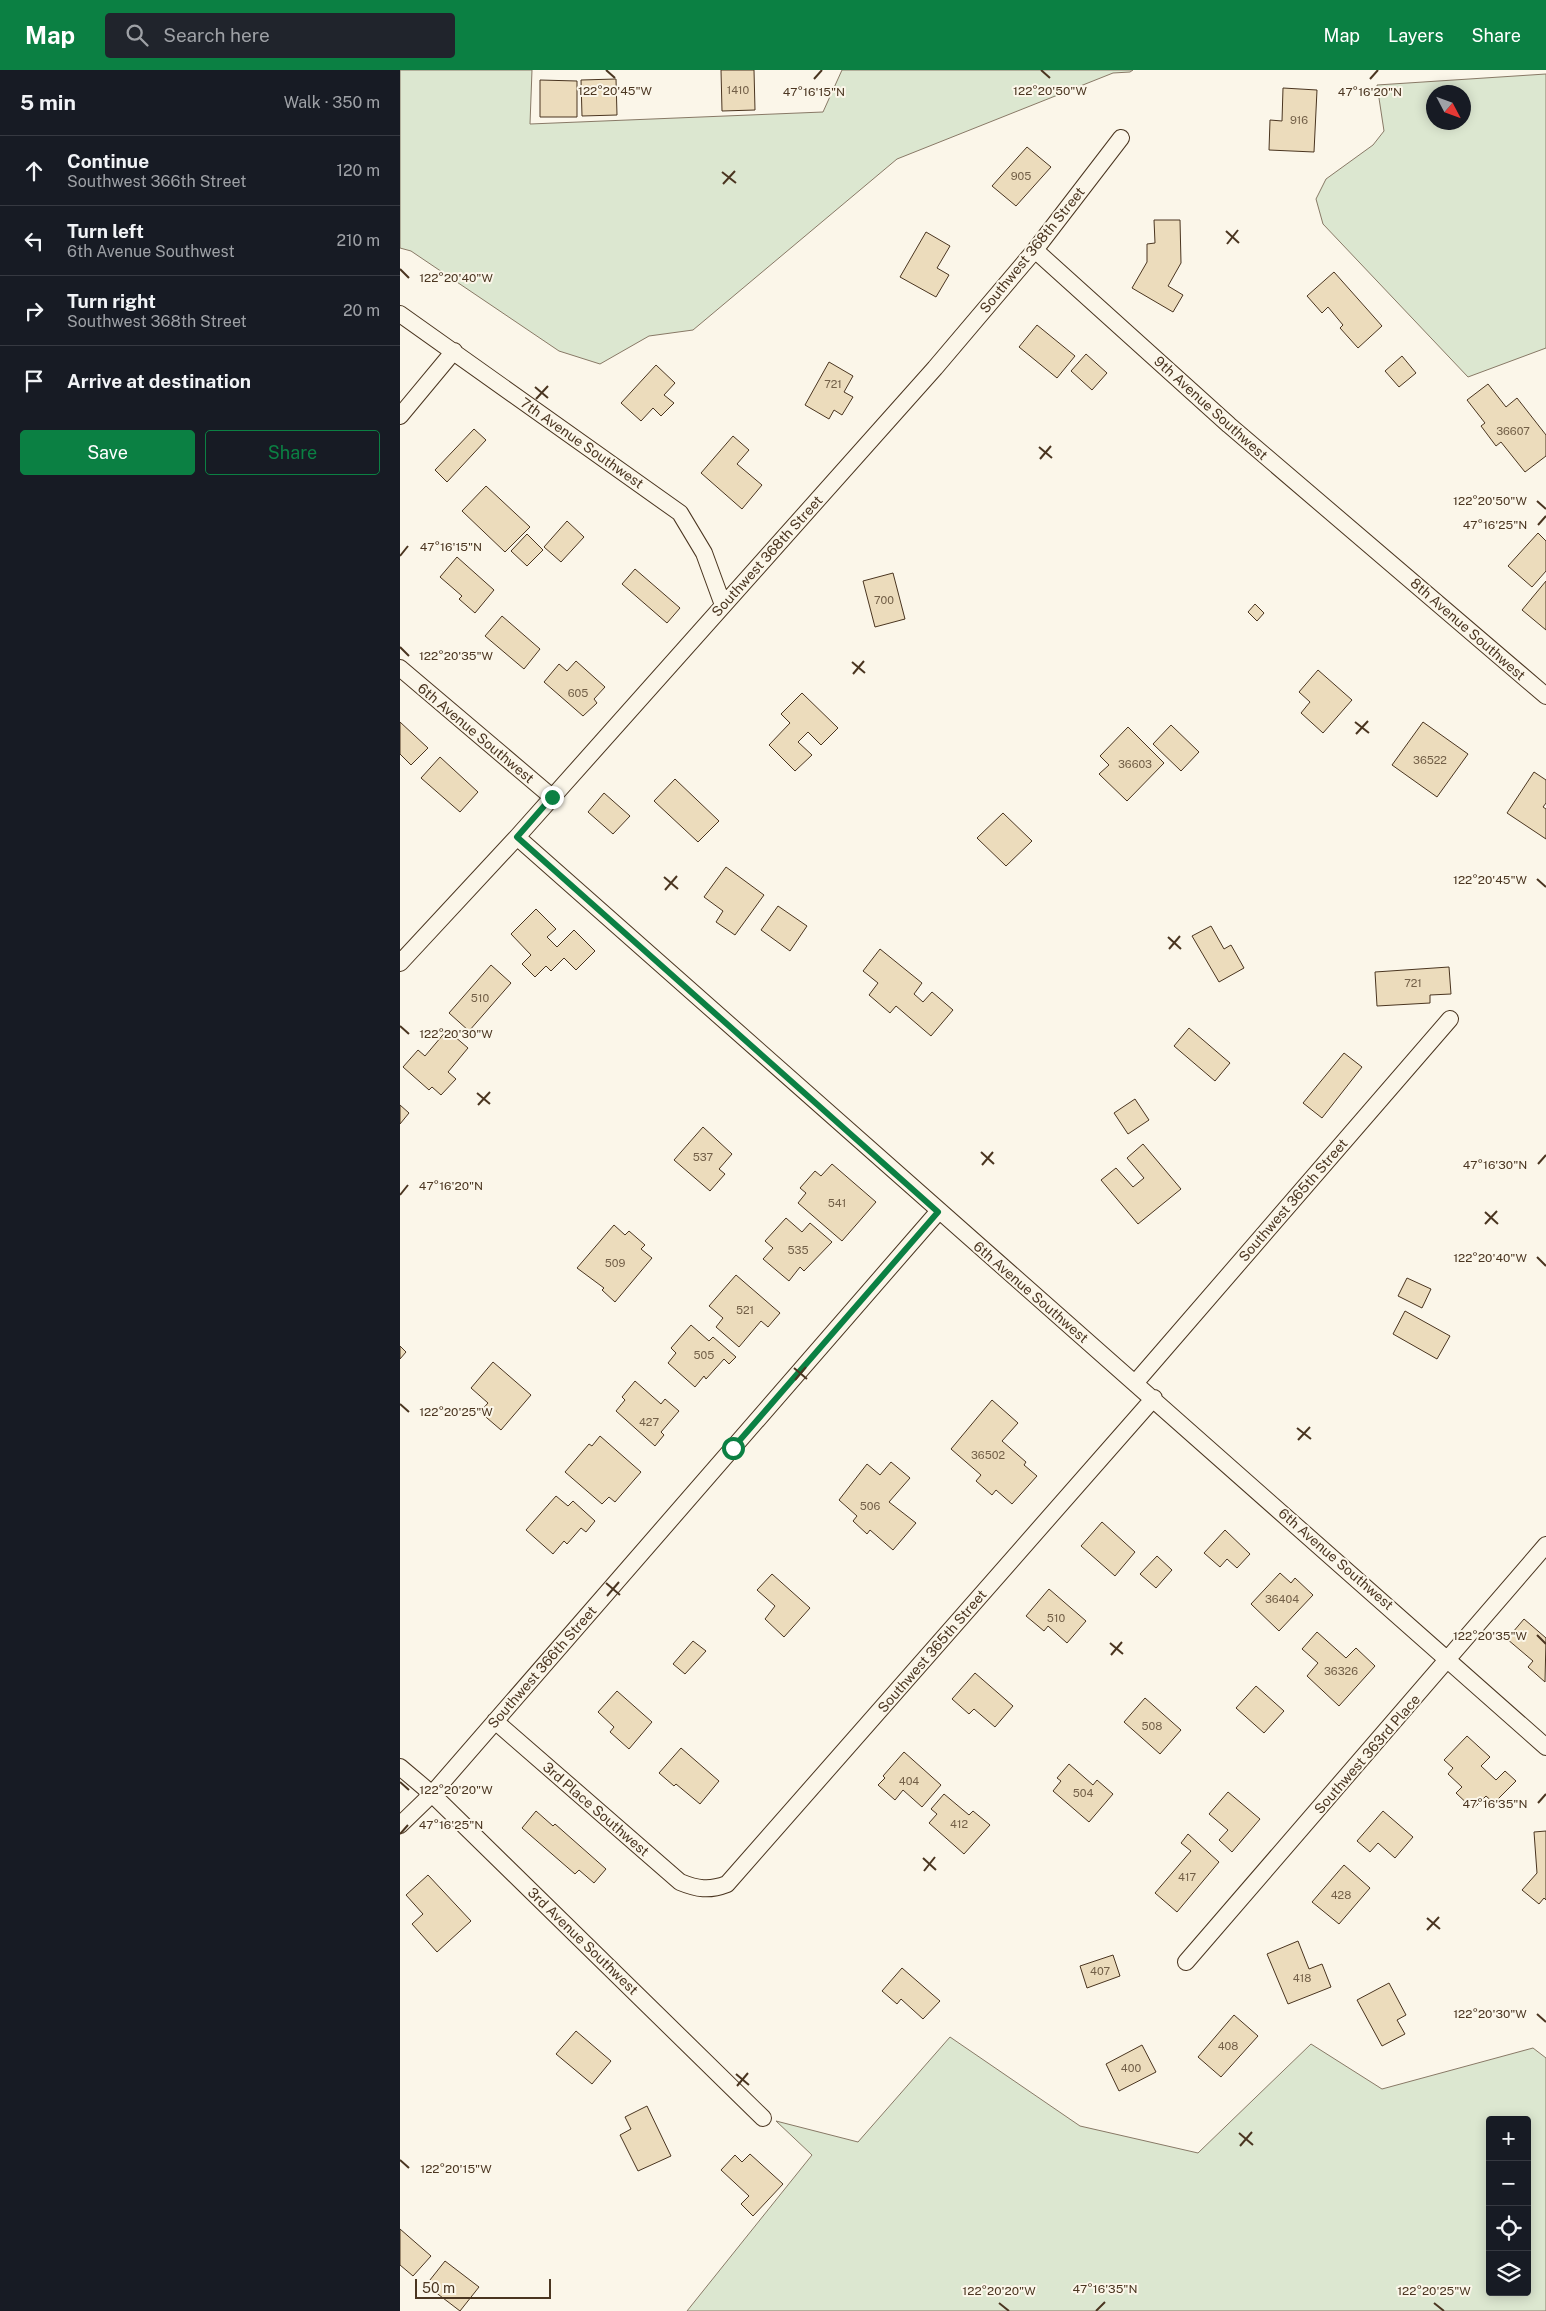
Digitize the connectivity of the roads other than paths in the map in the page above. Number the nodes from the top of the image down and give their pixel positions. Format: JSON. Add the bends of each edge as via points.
{"nodes":[{"id":1,"x":1121,"y":138,"type":"dead end"},
{"id":2,"x":1035,"y":250,"type":"junction"},
{"id":3,"x":400,"y":314,"type":"edge"},
{"id":4,"x":454,"y":351,"type":"junction"},
{"id":5,"x":400,"y":416,"type":"edge"},
{"id":6,"x":1390,"y":563,"type":"joint"},
{"id":7,"x":723,"y":605,"type":"junction"},
{"id":8,"x":400,"y":668,"type":"edge"},
{"id":9,"x":1546,"y":696,"type":"edge"},
{"id":10,"x":552,"y":797,"type":"junction"},
{"id":11,"x":517,"y":837,"type":"junction"},
{"id":12,"x":400,"y":963,"type":"edge"},
{"id":13,"x":1450,"y":1019,"type":"dead end"},
{"id":14,"x":938,"y":1212,"type":"junction"},
{"id":15,"x":1136,"y":1382,"type":"junction"},
{"id":16,"x":1154,"y":1398,"type":"junction"},
{"id":17,"x":1546,"y":1545,"type":"edge"},
{"id":18,"x":1449,"y":1659,"type":"junction"},
{"id":19,"x":495,"y":1721,"type":"junction"},
{"id":20,"x":1546,"y":1747,"type":"edge"},
{"id":21,"x":400,"y":1767,"type":"edge"},
{"id":22,"x":432,"y":1794,"type":"junction"},
{"id":23,"x":400,"y":1825,"type":"edge"},
{"id":24,"x":702,"y":1889,"type":"joint"},
{"id":25,"x":1186,"y":1962,"type":"dead end"},
{"id":26,"x":763,"y":2118,"type":"dead end"}],
"edges":[{"from":1,"to":2,"type":"street","name":"Southwest 368th Street"},
{"from":2,"to":6,"type":"street","name":"9th Avenue Southwest","via":[[1228,425]]},
{"from":2,"to":7,"type":"street","name":"Southwest 368th Street","via":[[935,368]]},
{"from":3,"to":4,"type":"street","name":"7th Avenue Southwest"},
{"from":4,"to":5,"type":"street"},
{"from":4,"to":7,"type":"street","name":"7th Avenue Southwest","via":[[680,513],[704,553]]},
{"from":6,"to":9,"type":"street","name":"8th Avenue Southwest"},
{"from":7,"to":10,"type":"street","name":"Southwest 368th Street"},
{"from":8,"to":10,"type":"street","name":"6th Avenue Southwest"},
{"from":10,"to":11,"type":"street","name":"Southwest 368th Street"},
{"from":11,"to":12,"type":"street","name":"Southwest 368th Street"},
{"from":11,"to":14,"type":"street","name":"6th Avenue Southwest"},
{"from":13,"to":15,"type":"street","name":"Southwest 365th Street"},
{"from":14,"to":15,"type":"street","name":"6th Avenue Southwest"},
{"from":14,"to":19,"type":"street","name":"Southwest 366th Street"},
{"from":15,"to":16,"type":"street","name":"6th Avenue Southwest"},
{"from":16,"to":18,"type":"street","name":"6th Avenue Southwest"},
{"from":16,"to":24,"type":"street","name":"Southwest 365th Street","via":[[736,1875],[727,1884]]},
{"from":17,"to":18,"type":"street","name":"Southwest 363rd Place"},
{"from":18,"to":20,"type":"street","name":"6th Avenue Southwest"},
{"from":18,"to":25,"type":"street","name":"Southwest 363rd Place"},
{"from":19,"to":22,"type":"street","name":"Southwest 366th Street"},
{"from":19,"to":24,"type":"street","name":"3rd Place Southwest","via":[[680,1882]]},
{"from":21,"to":22,"type":"street","name":"3rd Avenue Southwest"},
{"from":22,"to":23,"type":"street","name":"Southwest 366th Street"},
{"from":22,"to":26,"type":"street","name":"3rd Avenue Southwest"}]}
